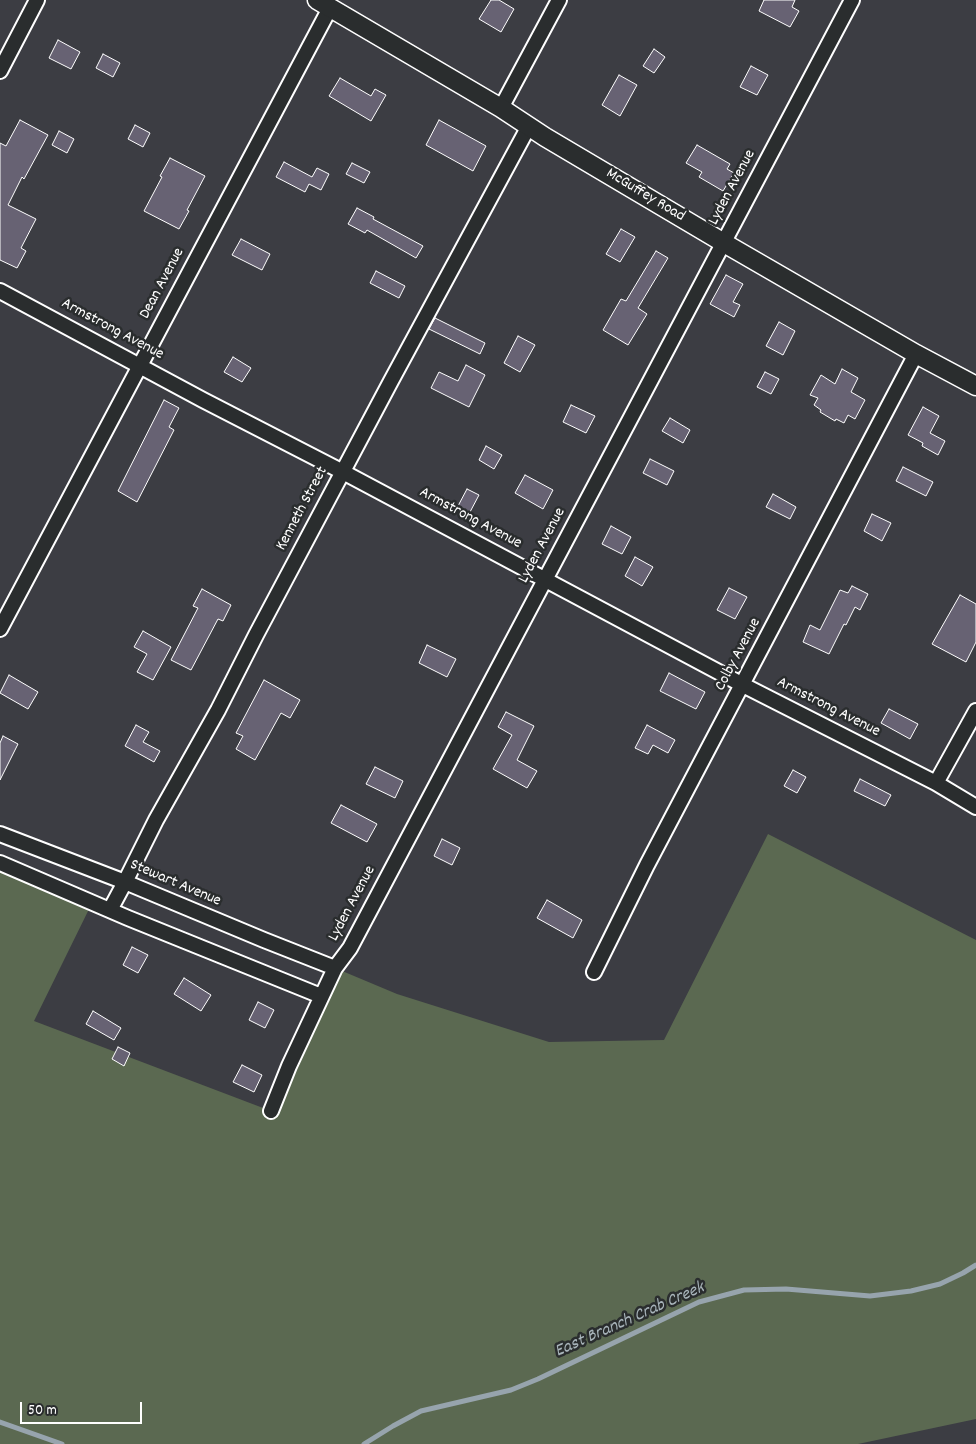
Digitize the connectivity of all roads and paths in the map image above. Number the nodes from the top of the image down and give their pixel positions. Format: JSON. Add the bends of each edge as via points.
{"nodes":[{"id":1,"x":37,"y":0,"type":"edge"},
{"id":2,"x":559,"y":0,"type":"edge"},
{"id":3,"x":852,"y":0,"type":"edge"},
{"id":4,"x":324,"y":4,"type":"edge"},
{"id":5,"x":0,"y":71,"type":"edge"},
{"id":6,"x":501,"y":108,"type":"junction"},
{"id":7,"x":529,"y":126,"type":"junction"},
{"id":8,"x":724,"y":243,"type":"junction"},
{"id":9,"x":0,"y":291,"type":"edge"},
{"id":10,"x":916,"y":354,"type":"junction"},
{"id":11,"x":140,"y":365,"type":"junction"},
{"id":12,"x":976,"y":386,"type":"edge"},
{"id":13,"x":343,"y":472,"type":"junction"},
{"id":14,"x":545,"y":578,"type":"junction"},
{"id":15,"x":0,"y":630,"type":"edge"},
{"id":16,"x":743,"y":684,"type":"junction"},
{"id":17,"x":976,"y":711,"type":"edge"},
{"id":18,"x":936,"y":783,"type":"junction"},
{"id":19,"x":976,"y":807,"type":"edge"},
{"id":20,"x":0,"y":834,"type":"edge"},
{"id":21,"x":0,"y":863,"type":"edge"},
{"id":22,"x":125,"y":882,"type":"junction"},
{"id":23,"x":110,"y":910,"type":"junction"},
{"id":24,"x":335,"y":968,"type":"junction"},
{"id":25,"x":594,"y":972,"type":"dead end"},
{"id":26,"x":321,"y":996,"type":"junction"},
{"id":27,"x":271,"y":1111,"type":"dead end"}],
"edges":[{"from":1,"to":5,"type":"street"},
{"from":2,"to":6,"type":"street"},
{"from":3,"to":8,"type":"street","name":"Lyden Avenue"},
{"from":4,"to":6,"type":"street","name":"McGuffey Road"},
{"from":4,"to":11,"type":"street","name":"Dean Avenue"},
{"from":6,"to":7,"type":"street","name":"McGuffey Road"},
{"from":7,"to":8,"type":"street","name":"McGuffey Road"},
{"from":7,"to":13,"type":"street","name":"Kenneth Street"},
{"from":8,"to":10,"type":"street","name":"McGuffey Road"},
{"from":8,"to":14,"type":"street","name":"Lyden Avenue"},
{"from":9,"to":11,"type":"street","name":"Armstrong Avenue"},
{"from":10,"to":12,"type":"street","name":"McGuffey Road"},
{"from":10,"to":16,"type":"street","name":"Colby Avenue"},
{"from":11,"to":13,"type":"street","name":"Armstrong Avenue"},
{"from":11,"to":15,"type":"street","name":"Dean Avenue"},
{"from":13,"to":14,"type":"street","name":"Armstrong Avenue"},
{"from":13,"to":22,"type":"street","name":"Kenneth Street"},
{"from":14,"to":16,"type":"street","name":"Armstrong Avenue"},
{"from":14,"to":24,"type":"street","name":"Lyden Avenue","via":[[350,948]]},
{"from":16,"to":18,"type":"street","name":"Armstrong Avenue"},
{"from":16,"to":25,"type":"street","name":"Colby Avenue","via":[[646,865]]},
{"from":17,"to":18,"type":"street"},
{"from":18,"to":19,"type":"street","name":"Armstrong Avenue"},
{"from":20,"to":22,"type":"street","name":"Stewart Avenue"},
{"from":21,"to":23,"type":"street"},
{"from":22,"to":23,"type":"street","name":"Kenneth Street"},
{"from":22,"to":24,"type":"street","name":"Stewart Avenue"},
{"from":23,"to":26,"type":"street"},
{"from":24,"to":26,"type":"street","name":"Lyden Avenue"},
{"from":26,"to":27,"type":"street","name":"Lyden Avenue"}]}
